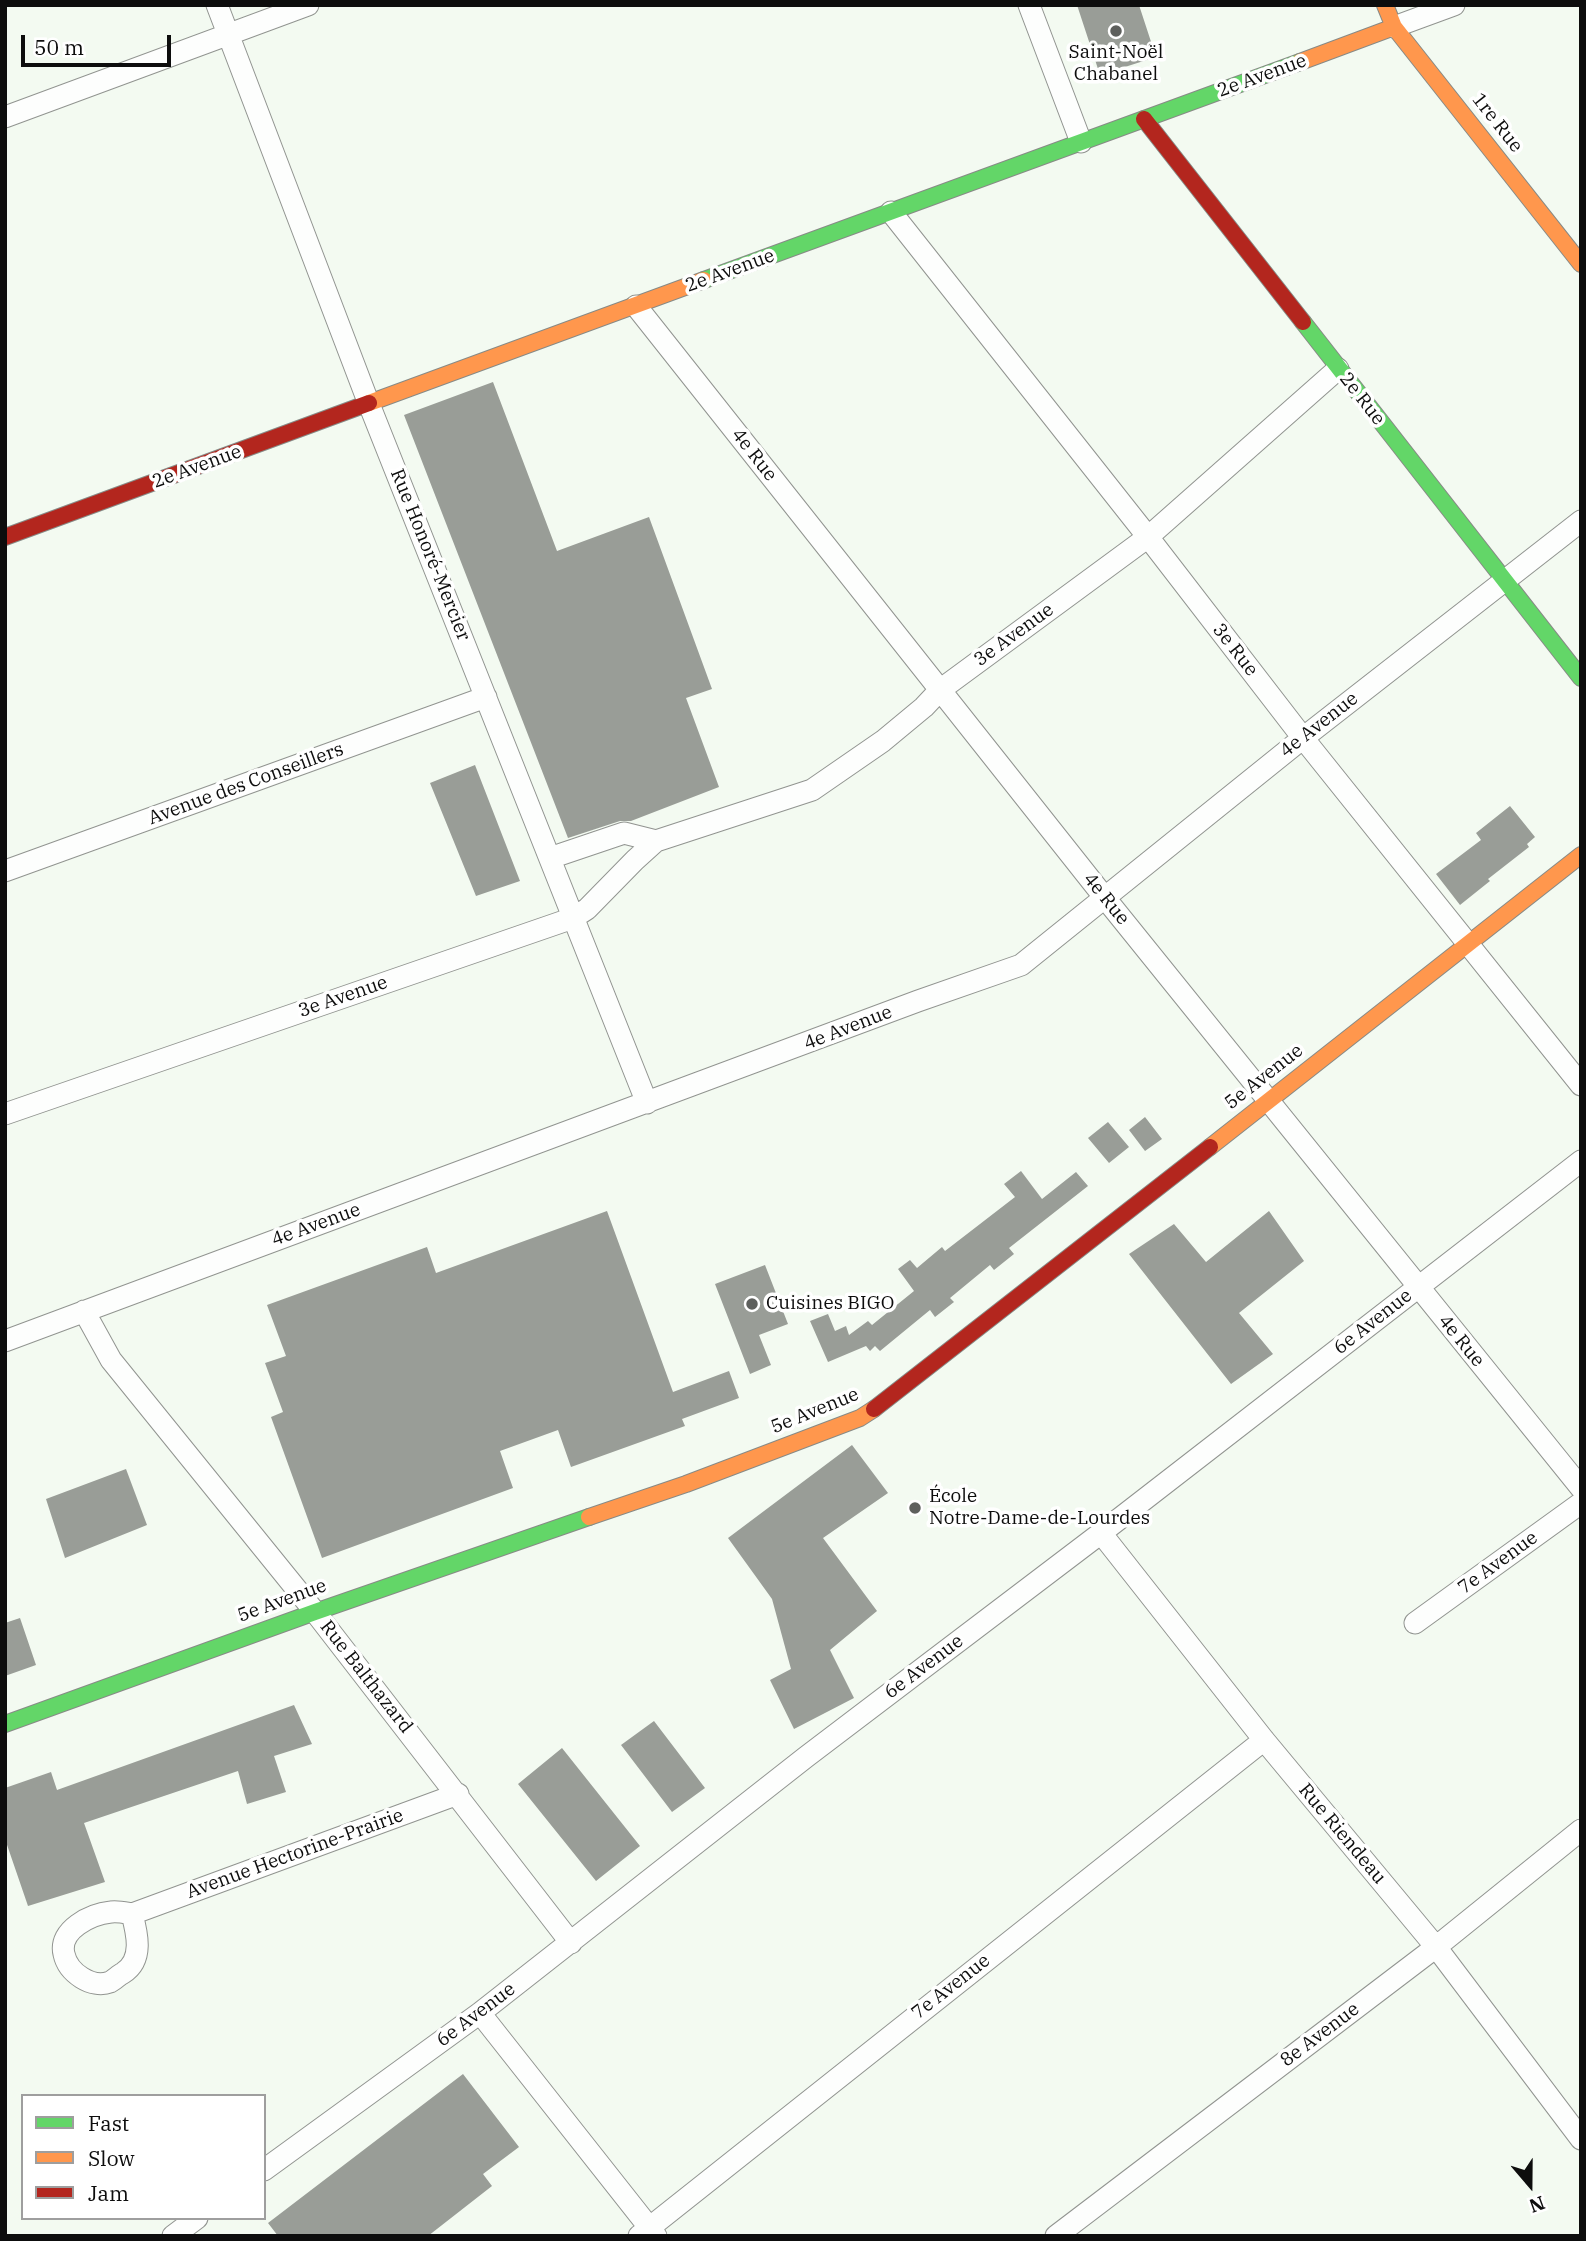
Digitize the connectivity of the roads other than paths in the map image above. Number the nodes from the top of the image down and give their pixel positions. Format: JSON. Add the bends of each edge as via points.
{"nodes":[{"id":1,"x":217,"y":5,"type":"edge"},
{"id":2,"x":308,"y":5,"type":"edge"},
{"id":3,"x":1029,"y":5,"type":"edge"},
{"id":4,"x":1385,"y":5,"type":"edge"},
{"id":5,"x":1454,"y":5,"type":"edge"},
{"id":6,"x":1394,"y":27,"type":"junction"},
{"id":7,"x":228,"y":35,"type":"junction"},
{"id":8,"x":5,"y":117,"type":"edge"},
{"id":9,"x":1144,"y":119,"type":"junction"},
{"id":10,"x":1081,"y":142,"type":"junction"},
{"id":11,"x":891,"y":212,"type":"junction"},
{"id":12,"x":1581,"y":264,"type":"edge"},
{"id":13,"x":636,"y":306,"type":"junction"},
{"id":14,"x":1338,"y":369,"type":"junction"},
{"id":15,"x":369,"y":404,"type":"junction"},
{"id":16,"x":1581,"y":521,"type":"edge"},
{"id":17,"x":5,"y":537,"type":"edge"},
{"id":18,"x":1148,"y":537,"type":"junction"},
{"id":19,"x":1504,"y":581,"type":"junction"},
{"id":20,"x":1581,"y":678,"type":"edge"},
{"id":21,"x":940,"y":690,"type":"junction"},
{"id":22,"x":486,"y":697,"type":"junction"},
{"id":23,"x":1303,"y":738,"type":"junction"},
{"id":24,"x":656,"y":841,"type":"junction"},
{"id":25,"x":1581,"y":855,"type":"edge"},
{"id":26,"x":550,"y":858,"type":"junction"},
{"id":27,"x":5,"y":871,"type":"edge"},
{"id":28,"x":1105,"y":898,"type":"junction"},
{"id":29,"x":573,"y":918,"type":"junction"},
{"id":30,"x":1469,"y":943,"type":"junction"},
{"id":31,"x":1581,"y":1085,"type":"edge"},
{"id":32,"x":1268,"y":1101,"type":"junction"},
{"id":33,"x":647,"y":1103,"type":"junction"},
{"id":34,"x":5,"y":1114,"type":"edge"},
{"id":35,"x":1581,"y":1161,"type":"edge"},
{"id":36,"x":1417,"y":1287,"type":"junction"},
{"id":37,"x":84,"y":1311,"type":"junction"},
{"id":38,"x":5,"y":1341,"type":"edge"},
{"id":39,"x":1581,"y":1488,"type":"edge"},
{"id":40,"x":1581,"y":1503,"type":"edge"},
{"id":41,"x":1101,"y":1533,"type":"junction"},
{"id":42,"x":315,"y":1612,"type":"junction"},
{"id":43,"x":1415,"y":1623,"type":"dead end"},
{"id":44,"x":5,"y":1724,"type":"edge"},
{"id":45,"x":1264,"y":1740,"type":"junction"},
{"id":46,"x":458,"y":1794,"type":"junction"},
{"id":47,"x":1581,"y":1830,"type":"edge"},
{"id":48,"x":132,"y":1914,"type":"dead end"},
{"id":49,"x":571,"y":1943,"type":"junction"},
{"id":50,"x":1436,"y":1947,"type":"junction"},
{"id":51,"x":480,"y":2013,"type":"junction"},
{"id":52,"x":1581,"y":2139,"type":"edge"},
{"id":53,"x":266,"y":2169,"type":"edge"},
{"id":54,"x":194,"y":2220,"type":"edge"},
{"id":55,"x":648,"y":2233,"type":"edge"},
{"id":56,"x":173,"y":2236,"type":"edge"},
{"id":57,"x":1056,"y":2236,"type":"edge"}],
"edges":[{"from":1,"to":7,"type":"street","name":"Rue Honoré-Mercier"},
{"from":2,"to":7,"type":"street"},
{"from":3,"to":10,"type":"street"},
{"from":4,"to":6,"type":"street","name":"1re Rue"},
{"from":5,"to":6,"type":"street","name":"2e Avenue"},
{"from":6,"to":9,"type":"street","name":"2e Avenue"},
{"from":6,"to":12,"type":"street","name":"1re Rue"},
{"from":7,"to":8,"type":"street"},
{"from":7,"to":15,"type":"street","name":"Rue Honoré-Mercier"},
{"from":9,"to":10,"type":"street","name":"2e Avenue"},
{"from":9,"to":14,"type":"street","name":"2e Rue"},
{"from":10,"to":11,"type":"street","name":"2e Avenue"},
{"from":11,"to":13,"type":"street","name":"2e Avenue"},
{"from":11,"to":18,"type":"street","name":"3e Rue"},
{"from":13,"to":15,"type":"street","name":"2e Avenue"},
{"from":13,"to":21,"type":"street","name":"4e Rue"},
{"from":14,"to":18,"type":"street","name":"3e Avenue"},
{"from":14,"to":19,"type":"street","name":"2e Rue"},
{"from":15,"to":17,"type":"street","name":"2e Avenue"},
{"from":15,"to":22,"type":"street","name":"Rue Honoré-Mercier"},
{"from":16,"to":19,"type":"street","name":"4e Avenue"},
{"from":18,"to":21,"type":"street","name":"3e Avenue"},
{"from":18,"to":23,"type":"street","name":"3e Rue"},
{"from":19,"to":20,"type":"street","name":"2e Rue"},
{"from":19,"to":23,"type":"street","name":"4e Avenue"},
{"from":21,"to":24,"type":"street","name":"3e Avenue","via":[[883,741],[812,790]]},
{"from":21,"to":28,"type":"street","name":"4e Rue"},
{"from":22,"to":26,"type":"street","name":"Rue Honoré-Mercier"},
{"from":22,"to":27,"type":"street","name":"Avenue des Conseillers"},
{"from":23,"to":28,"type":"street","name":"4e Avenue"},
{"from":23,"to":30,"type":"street","name":"3e Rue"},
{"from":24,"to":26,"type":"street","via":[[624,833]]},
{"from":24,"to":29,"type":"street","name":"3e Avenue"},
{"from":25,"to":30,"type":"street","name":"5e Avenue"},
{"from":26,"to":29,"type":"street","name":"Rue Honoré-Mercier"},
{"from":28,"to":32,"type":"street","name":"4e Rue"},
{"from":28,"to":33,"type":"street","name":"4e Avenue","via":[[1021,965]]},
{"from":29,"to":33,"type":"street","name":"Rue Honoré-Mercier"},
{"from":29,"to":34,"type":"street","name":"3e Avenue"},
{"from":30,"to":31,"type":"street","name":"3e Rue"},
{"from":30,"to":32,"type":"street","name":"5e Avenue"},
{"from":32,"to":36,"type":"street","name":"4e Rue"},
{"from":32,"to":42,"type":"street","name":"5e Avenue","via":[[880,1406],[698,1479]]},
{"from":33,"to":37,"type":"street","name":"4e Avenue"},
{"from":35,"to":36,"type":"street","name":"6e Avenue"},
{"from":36,"to":39,"type":"street","name":"4e Rue"},
{"from":36,"to":41,"type":"street","name":"6e Avenue"},
{"from":37,"to":38,"type":"street","name":"4e Avenue"},
{"from":37,"to":42,"type":"street","name":"Rue Balthazard","via":[[111,1360]]},
{"from":40,"to":43,"type":"street","name":"7e Avenue"},
{"from":41,"to":45,"type":"street","name":"Rue Riendeau"},
{"from":41,"to":49,"type":"street","name":"6e Avenue"},
{"from":42,"to":44,"type":"street","name":"5e Avenue"},
{"from":42,"to":46,"type":"street","name":"Rue Balthazard"},
{"from":45,"to":50,"type":"street","name":"Rue Riendeau"},
{"from":45,"to":55,"type":"street","name":"7e Avenue"},
{"from":46,"to":48,"type":"street","name":"Avenue Hectorine-Prairie"},
{"from":46,"to":49,"type":"street","name":"Rue Balthazard"},
{"from":47,"to":50,"type":"street","name":"8e Avenue"},
{"from":49,"to":51,"type":"street","name":"6e Avenue"},
{"from":50,"to":52,"type":"street","name":"Rue Riendeau"},
{"from":50,"to":57,"type":"street","name":"8e Avenue"},
{"from":51,"to":53,"type":"street","name":"6e Avenue"},
{"from":51,"to":55,"type":"street"},
{"from":54,"to":56,"type":"street"}]}
